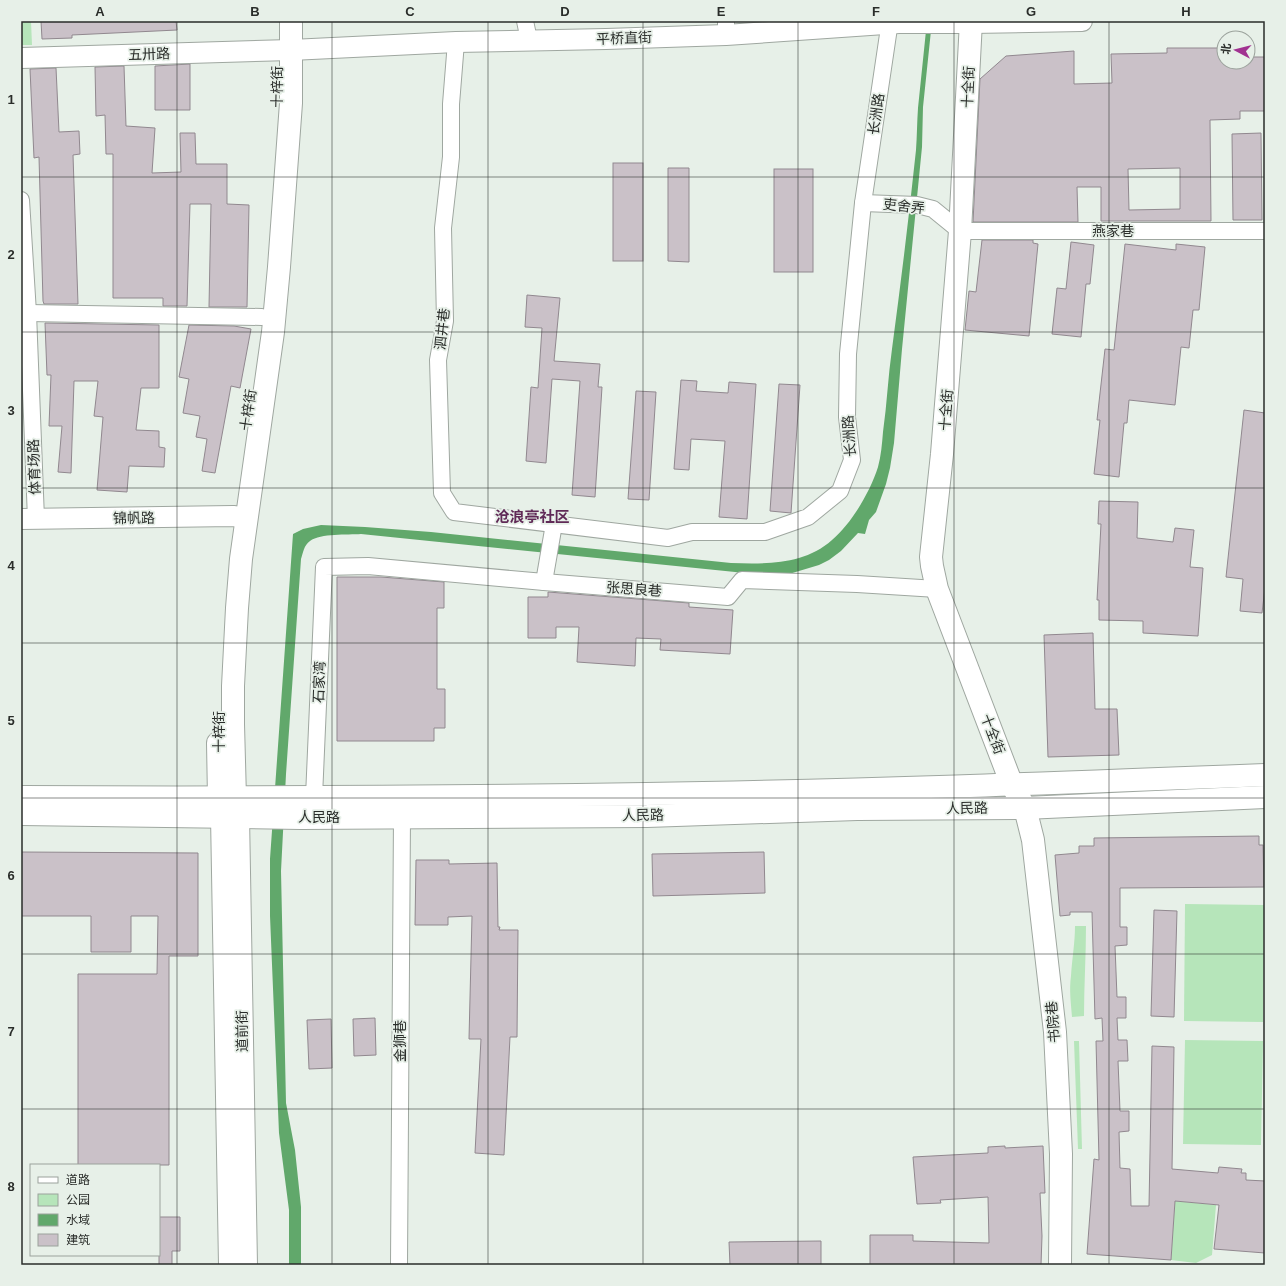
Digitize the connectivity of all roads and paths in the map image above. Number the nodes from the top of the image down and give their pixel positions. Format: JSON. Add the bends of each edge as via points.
{"nodes":[{"id":1,"x":278,"y":21,"type":"edge"},
{"id":2,"x":291,"y":21,"type":"edge"},
{"id":3,"x":525,"y":21,"type":"edge"},
{"id":4,"x":1082,"y":21,"type":"edge"},
{"id":5,"x":893,"y":22,"type":"edge"},
{"id":6,"x":971,"y":22,"type":"edge"},
{"id":7,"x":726,"y":28,"type":"edge"},
{"id":8,"x":529,"y":40,"type":"junction"},
{"id":9,"x":456,"y":42,"type":"junction"},
{"id":10,"x":284,"y":50,"type":"junction"},
{"id":11,"x":21,"y":58,"type":"edge"},
{"id":12,"x":21,"y":200,"type":"edge"},
{"id":13,"x":863,"y":202,"type":"junction"},
{"id":14,"x":960,"y":231,"type":"junction"},
{"id":15,"x":1265,"y":231,"type":"edge"},
{"id":16,"x":28,"y":313,"type":"junction"},
{"id":17,"x":262,"y":317,"type":"junction"},
{"id":18,"x":240,"y":517,"type":"junction"},
{"id":19,"x":29,"y":519,"type":"edge"},
{"id":20,"x":553,"y":531,"type":"junction"},
{"id":21,"x":324,"y":567,"type":"joint"},
{"id":22,"x":544,"y":582,"type":"junction"},
{"id":23,"x":937,"y":589,"type":"junction"},
{"id":24,"x":1265,"y":776,"type":"edge"},
{"id":25,"x":1012,"y":785,"type":"junction"},
{"id":26,"x":21,"y":797,"type":"edge"},
{"id":27,"x":1265,"y":797,"type":"edge"},
{"id":28,"x":307,"y":804,"type":"junction"},
{"id":29,"x":239,"y":807,"type":"junction"},
{"id":30,"x":1024,"y":808,"type":"junction"},
{"id":31,"x":21,"y":814,"type":"edge"},
{"id":32,"x":402,"y":816,"type":"junction"},
{"id":33,"x":230,"y":1265,"type":"edge"},
{"id":34,"x":246,"y":1265,"type":"edge"},
{"id":35,"x":399,"y":1265,"type":"edge"},
{"id":36,"x":1060,"y":1265,"type":"edge"}],
"edges":[{"from":1,"to":10,"type":"main road","name":"十梓街"},
{"from":2,"to":10,"type":"main road","name":"十梓街"},
{"from":3,"to":8,"type":"street"},
{"from":4,"to":6,"type":"street","name":"平桥直街"},
{"from":5,"to":6,"type":"street","name":"平桥直街"},
{"from":5,"to":7,"type":"street","name":"平桥直街"},
{"from":5,"to":13,"type":"street","name":"长洲路"},
{"from":6,"to":14,"type":"main road","name":"十全街"},
{"from":7,"to":8,"type":"street","name":"平桥直街","via":[[606,40]]},
{"from":8,"to":9,"type":"street","name":"平桥直街"},
{"from":9,"to":10,"type":"street","name":"平桥直街"},
{"from":9,"to":20,"type":"street","name":"泗井巷","via":[[450,158],[443,228],[445,321],[438,360],[442,493],[454,512]]},
{"from":10,"to":11,"type":"street","name":"五卅路"},
{"from":10,"to":17,"type":"main road","name":"十梓街"},
{"from":10,"to":18,"type":"main road","name":"十梓街","via":[[291,103],[279,274],[273,332]]},
{"from":12,"to":16,"type":"street","name":"体育场路"},
{"from":13,"to":14,"type":"street","name":"吏舍弄","via":[[933,209]]},
{"from":13,"to":20,"type":"street","name":"长洲路","via":[[848,354],[847,417],[852,460],[840,491],[808,517],[765,532],[692,532],[668,538]]},
{"from":14,"to":15,"type":"street","name":"燕家巷"},
{"from":14,"to":23,"type":"main road","name":"十全街","via":[[942,454],[931,553]]},
{"from":16,"to":17,"type":"street"},
{"from":16,"to":19,"type":"street","name":"体育场路"},
{"from":17,"to":18,"type":"main road","name":"十梓街"},
{"from":18,"to":19,"type":"street","name":"锦帆路"},
{"from":18,"to":29,"type":"main road","name":"十梓街","via":[[241,559],[234,644],[232,724]]},
{"from":20,"to":22,"type":"street"},
{"from":21,"to":22,"type":"street","name":"张思良巷","via":[[368,566]]},
{"from":21,"to":28,"type":"street","name":"石家湾"},
{"from":22,"to":23,"type":"street","name":"张思良巷","via":[[728,597],[742,580]]},
{"from":23,"to":25,"type":"main road","name":"十全街"},
{"from":24,"to":25,"type":"main road","name":"人民路"},
{"from":25,"to":28,"type":"main road","name":"人民路"},
{"from":25,"to":30,"type":"main road","name":"书院巷"},
{"from":26,"to":29,"type":"main road","name":"人民路"},
{"from":27,"to":30,"type":"main road","name":"人民路"},
{"from":28,"to":29,"type":"main road","name":"人民路"},
{"from":28,"to":32,"type":"main road","name":"人民路"},
{"from":29,"to":31,"type":"main road","name":"人民路"},
{"from":29,"to":33,"type":"main road","name":"道前街"},
{"from":29,"to":34,"type":"main road","name":"道前街"},
{"from":30,"to":32,"type":"main road","name":"人民路","via":[[857,809],[647,816]]},
{"from":30,"to":36,"type":"main road","name":"书院巷","via":[[1033,840],[1055,1032],[1061,1154]]},
{"from":32,"to":35,"type":"street","name":"金狮巷"}]}
